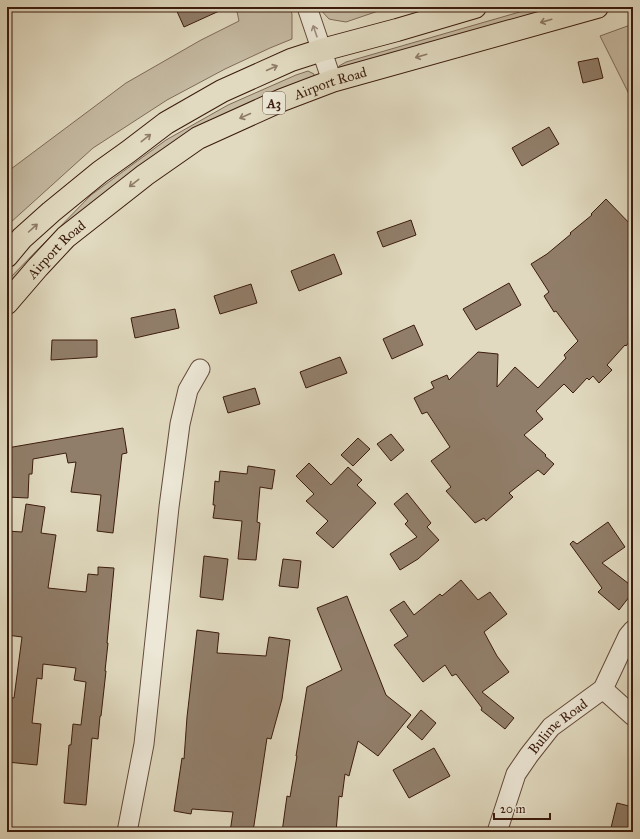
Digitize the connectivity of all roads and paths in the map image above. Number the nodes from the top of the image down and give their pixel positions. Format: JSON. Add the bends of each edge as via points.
{"nodes":[{"id":1,"x":307,"y":7,"type":"edge"},
{"id":2,"x":475,"y":7,"type":"edge"},
{"id":3,"x":597,"y":7,"type":"edge"},
{"id":4,"x":322,"y":50,"type":"junction"},
{"id":5,"x":332,"y":81,"type":"junction"},
{"id":6,"x":7,"y":256,"type":"edge"},
{"id":7,"x":7,"y":303,"type":"edge"},
{"id":8,"x":200,"y":369,"type":"dead end"},
{"id":9,"x":633,"y":630,"type":"edge"},
{"id":10,"x":603,"y":689,"type":"junction"},
{"id":11,"x":633,"y":716,"type":"edge"},
{"id":12,"x":127,"y":832,"type":"edge"},
{"id":13,"x":497,"y":832,"type":"edge"}],
"edges":[{"from":4,"to":1,"type":"street","one_way":true},
{"from":2,"to":4,"type":"highway","number":"A3"},
{"from":3,"to":5,"type":"highway","name":"Airport Road","number":"A3","one_way":true},
{"from":4,"to":5,"type":"street"},
{"from":6,"to":4,"type":"highway","number":"A3","one_way":true,"via":[[22,238],[51,212],[166,123],[222,91],[291,60]]},
{"from":5,"to":7,"type":"highway","name":"Airport Road","number":"A3","one_way":true,"via":[[227,124],[198,138],[170,157],[66,237]]},
{"from":8,"to":12,"type":"street","via":[[188,390],[180,424],[144,744]]},
{"from":9,"to":10,"type":"street","name":"Bulime Road"},
{"from":10,"to":11,"type":"street"},
{"from":10,"to":13,"type":"street","name":"Bulime Road","via":[[551,727],[529,755],[516,774]]}]}
